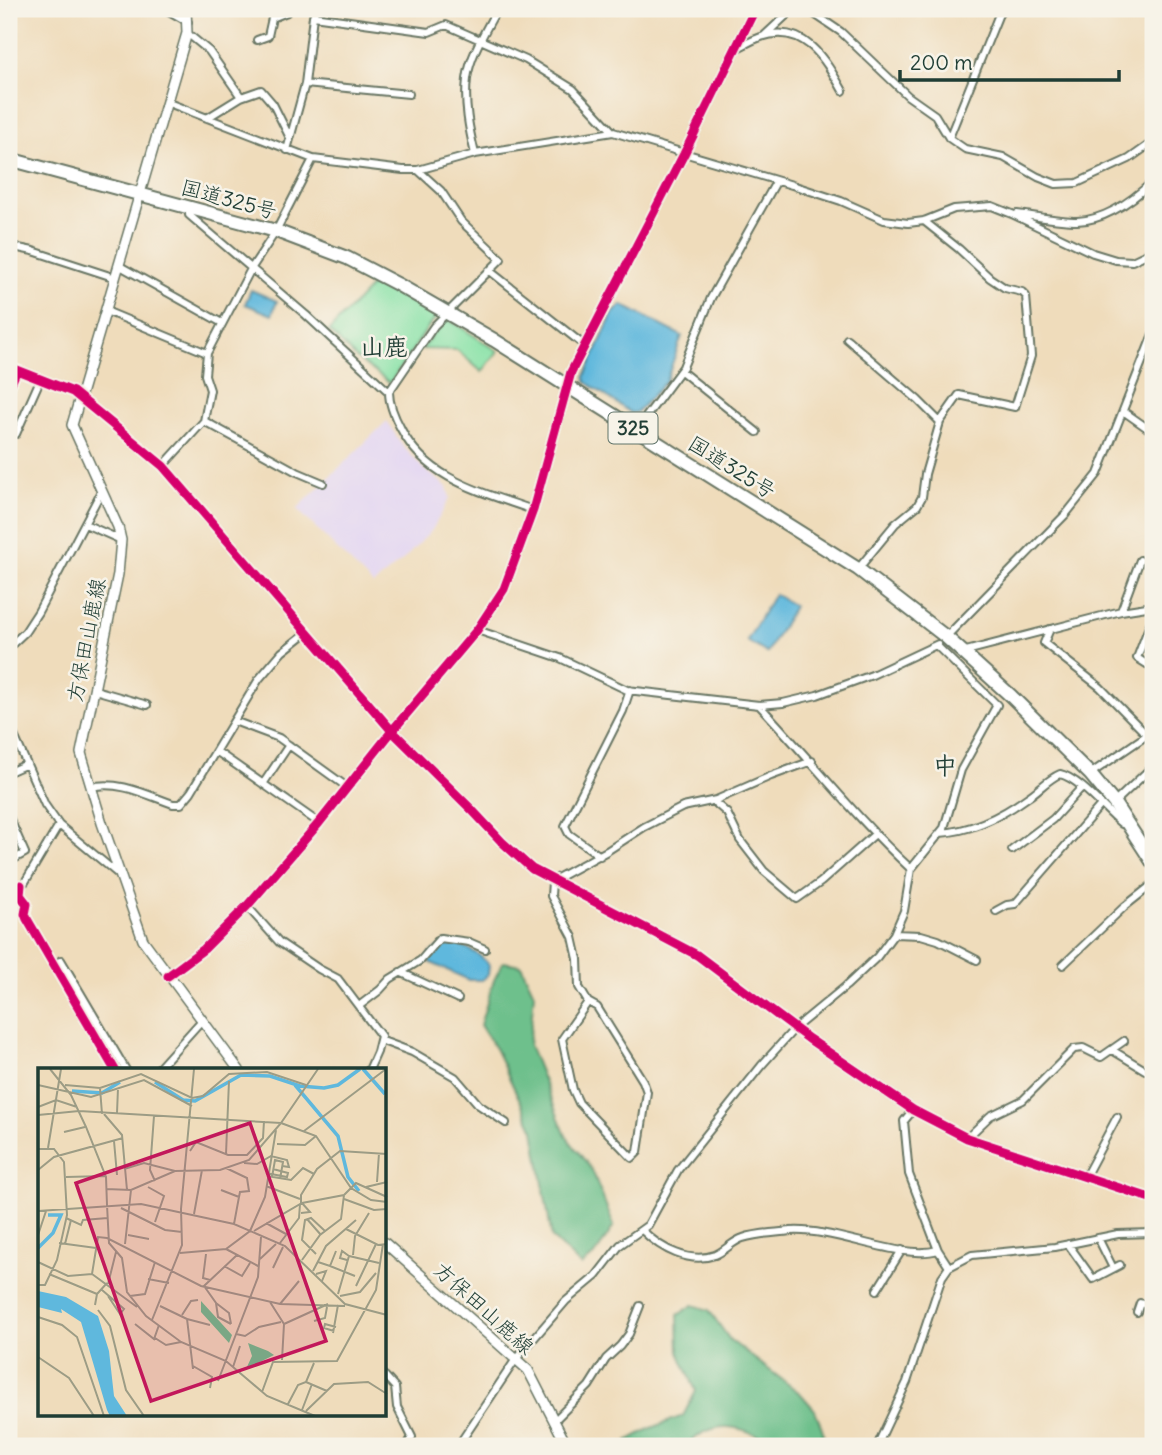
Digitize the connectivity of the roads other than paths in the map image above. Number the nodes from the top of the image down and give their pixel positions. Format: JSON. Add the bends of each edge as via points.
{"nodes":[{"id":1,"x":165,"y":9,"type":"edge"},
{"id":2,"x":186,"y":9,"type":"edge"},
{"id":3,"x":288,"y":9,"type":"edge"},
{"id":4,"x":497,"y":9,"type":"edge"},
{"id":5,"x":755,"y":9,"type":"edge"},
{"id":6,"x":793,"y":9,"type":"edge"},
{"id":7,"x":807,"y":9,"type":"edge"},
{"id":8,"x":1001,"y":9,"type":"edge"},
{"id":9,"x":314,"y":12,"type":"edge"},
{"id":10,"x":188,"y":22,"type":"junction"},
{"id":11,"x":187,"y":33,"type":"junction"},
{"id":12,"x":764,"y":36,"type":"junction"},
{"id":13,"x":257,"y":40,"type":"dead end"},
{"id":14,"x":481,"y":41,"type":"junction"},
{"id":15,"x":736,"y":49,"type":"junction"},
{"id":16,"x":305,"y":84,"type":"junction"},
{"id":17,"x":843,"y":91,"type":"dead end"},
{"id":18,"x":410,"y":94,"type":"dead end"},
{"id":19,"x":241,"y":97,"type":"junction"},
{"id":20,"x":166,"y":102,"type":"junction"},
{"id":21,"x":207,"y":118,"type":"junction"},
{"id":22,"x":612,"y":132,"type":"junction"},
{"id":23,"x":289,"y":136,"type":"junction"},
{"id":24,"x":949,"y":138,"type":"junction"},
{"id":25,"x":1153,"y":142,"type":"edge"},
{"id":26,"x":287,"y":150,"type":"junction"},
{"id":27,"x":475,"y":154,"type":"junction"},
{"id":28,"x":684,"y":154,"type":"junction"},
{"id":29,"x":9,"y":159,"type":"edge"},
{"id":30,"x":313,"y":159,"type":"junction"},
{"id":31,"x":418,"y":170,"type":"junction"},
{"id":32,"x":776,"y":181,"type":"junction"},
{"id":33,"x":1153,"y":181,"type":"edge"},
{"id":34,"x":139,"y":194,"type":"junction"},
{"id":35,"x":191,"y":209,"type":"junction"},
{"id":36,"x":1012,"y":214,"type":"junction"},
{"id":37,"x":924,"y":221,"type":"junction"},
{"id":38,"x":276,"y":231,"type":"junction"},
{"id":39,"x":9,"y":246,"type":"edge"},
{"id":40,"x":1153,"y":251,"type":"edge"},
{"id":41,"x":120,"y":266,"type":"junction"},
{"id":42,"x":251,"y":269,"type":"junction"},
{"id":43,"x":490,"y":271,"type":"junction"},
{"id":44,"x":116,"y":278,"type":"junction"},
{"id":45,"x":106,"y":311,"type":"junction"},
{"id":46,"x":448,"y":313,"type":"junction"},
{"id":47,"x":222,"y":323,"type":"junction"},
{"id":48,"x":1153,"y":334,"type":"edge"},
{"id":49,"x":847,"y":339,"type":"dead end"},
{"id":50,"x":585,"y":345,"type":"junction"},
{"id":51,"x":1150,"y":351,"type":"edge"},
{"id":52,"x":207,"y":353,"type":"junction"},
{"id":53,"x":681,"y":370,"type":"junction"},
{"id":54,"x":40,"y":380,"type":"junction"},
{"id":55,"x":567,"y":385,"type":"junction"},
{"id":56,"x":9,"y":388,"type":"edge"},
{"id":57,"x":389,"y":392,"type":"junction"},
{"id":58,"x":79,"y":397,"type":"junction"},
{"id":59,"x":1123,"y":411,"type":"junction"},
{"id":60,"x":204,"y":421,"type":"junction"},
{"id":61,"x":940,"y":422,"type":"junction"},
{"id":62,"x":636,"y":430,"type":"junction"},
{"id":63,"x":757,"y":432,"type":"dead end"},
{"id":64,"x":1153,"y":432,"type":"edge"},
{"id":65,"x":9,"y":434,"type":"edge"},
{"id":66,"x":163,"y":466,"type":"junction"},
{"id":67,"x":323,"y":483,"type":"dead end"},
{"id":68,"x":101,"y":492,"type":"junction"},
{"id":69,"x":533,"y":510,"type":"junction"},
{"id":70,"x":85,"y":524,"type":"junction"},
{"id":71,"x":121,"y":540,"type":"junction"},
{"id":72,"x":1140,"y":560,"type":"dead end"},
{"id":73,"x":858,"y":569,"type":"junction"},
{"id":74,"x":1153,"y":607,"type":"edge"},
{"id":75,"x":1121,"y":611,"type":"junction"},
{"id":76,"x":1153,"y":616,"type":"edge"},
{"id":77,"x":1050,"y":629,"type":"junction"},
{"id":78,"x":477,"y":630,"type":"junction"},
{"id":79,"x":306,"y":633,"type":"junction"},
{"id":80,"x":941,"y":641,"type":"junction"},
{"id":81,"x":9,"y":647,"type":"edge"},
{"id":82,"x":962,"y":652,"type":"junction"},
{"id":83,"x":1153,"y":668,"type":"edge"},
{"id":84,"x":95,"y":690,"type":"junction"},
{"id":85,"x":630,"y":690,"type":"junction"},
{"id":86,"x":146,"y":705,"type":"dead end"},
{"id":87,"x":759,"y":705,"type":"junction"},
{"id":88,"x":234,"y":721,"type":"junction"},
{"id":89,"x":9,"y":724,"type":"edge"},
{"id":90,"x":392,"y":731,"type":"junction"},
{"id":91,"x":1150,"y":733,"type":"edge"},
{"id":92,"x":289,"y":745,"type":"junction"},
{"id":93,"x":216,"y":751,"type":"junction"},
{"id":94,"x":812,"y":761,"type":"junction"},
{"id":95,"x":27,"y":764,"type":"junction"},
{"id":96,"x":1153,"y":766,"type":"edge"},
{"id":97,"x":9,"y":772,"type":"edge"},
{"id":98,"x":1090,"y":774,"type":"junction"},
{"id":99,"x":262,"y":784,"type":"junction"},
{"id":100,"x":91,"y":787,"type":"junction"},
{"id":101,"x":347,"y":787,"type":"junction"},
{"id":102,"x":1082,"y":787,"type":"junction"},
{"id":103,"x":713,"y":801,"type":"junction"},
{"id":104,"x":1114,"y":803,"type":"junction"},
{"id":105,"x":1100,"y":806,"type":"junction"},
{"id":106,"x":9,"y":817,"type":"edge"},
{"id":107,"x":319,"y":823,"type":"junction"},
{"id":108,"x":1128,"y":823,"type":"junction"},
{"id":109,"x":59,"y":825,"type":"junction"},
{"id":110,"x":940,"y":833,"type":"junction"},
{"id":111,"x":874,"y":835,"type":"junction"},
{"id":112,"x":1012,"y":850,"type":"dead end"},
{"id":113,"x":600,"y":856,"type":"junction"},
{"id":114,"x":9,"y":862,"type":"edge"},
{"id":115,"x":1153,"y":863,"type":"edge"},
{"id":116,"x":911,"y":869,"type":"junction"},
{"id":117,"x":120,"y":875,"type":"junction"},
{"id":118,"x":552,"y":881,"type":"junction"},
{"id":119,"x":25,"y":882,"type":"dead end"},
{"id":120,"x":1153,"y":884,"type":"edge"},
{"id":121,"x":247,"y":906,"type":"junction"},
{"id":122,"x":996,"y":911,"type":"dead end"},
{"id":123,"x":894,"y":934,"type":"junction"},
{"id":124,"x":485,"y":948,"type":"dead end"},
{"id":125,"x":61,"y":960,"type":"dead end"},
{"id":126,"x":977,"y":960,"type":"dead end"},
{"id":127,"x":1063,"y":965,"type":"dead end"},
{"id":128,"x":400,"y":972,"type":"junction"},
{"id":129,"x":168,"y":975,"type":"junction"},
{"id":130,"x":458,"y":999,"type":"dead end"},
{"id":131,"x":588,"y":1002,"type":"junction"},
{"id":132,"x":359,"y":1006,"type":"junction"},
{"id":133,"x":202,"y":1020,"type":"junction"},
{"id":134,"x":795,"y":1028,"type":"junction"},
{"id":135,"x":380,"y":1041,"type":"junction"},
{"id":136,"x":1124,"y":1041,"type":"dead end"},
{"id":137,"x":1112,"y":1050,"type":"junction"},
{"id":138,"x":1048,"y":1061,"type":"dead end"},
{"id":139,"x":125,"y":1068,"type":"edge"},
{"id":140,"x":159,"y":1068,"type":"edge"},
{"id":141,"x":238,"y":1068,"type":"edge"},
{"id":142,"x":370,"y":1068,"type":"edge"},
{"id":143,"x":1054,"y":1069,"type":"junction"},
{"id":144,"x":1145,"y":1070,"type":"dead end"},
{"id":145,"x":913,"y":1110,"type":"junction"},
{"id":146,"x":1117,"y":1117,"type":"dead end"},
{"id":147,"x":506,"y":1123,"type":"dead end"},
{"id":148,"x":967,"y":1138,"type":"junction"},
{"id":149,"x":1085,"y":1177,"type":"junction"},
{"id":150,"x":1152,"y":1195,"type":"edge"},
{"id":151,"x":643,"y":1231,"type":"junction"},
{"id":152,"x":1153,"y":1233,"type":"edge"},
{"id":153,"x":1098,"y":1238,"type":"junction"},
{"id":154,"x":1068,"y":1244,"type":"junction"},
{"id":155,"x":387,"y":1245,"type":"edge"},
{"id":156,"x":902,"y":1250,"type":"junction"},
{"id":157,"x":939,"y":1250,"type":"junction"},
{"id":158,"x":949,"y":1266,"type":"junction"},
{"id":159,"x":877,"y":1290,"type":"dead end"},
{"id":160,"x":640,"y":1306,"type":"dead end"},
{"id":161,"x":1153,"y":1307,"type":"edge"},
{"id":162,"x":1136,"y":1312,"type":"dead end"},
{"id":163,"x":516,"y":1359,"type":"junction"},
{"id":164,"x":387,"y":1378,"type":"edge"},
{"id":165,"x":554,"y":1421,"type":"junction"},
{"id":166,"x":407,"y":1446,"type":"edge"},
{"id":167,"x":457,"y":1446,"type":"edge"},
{"id":168,"x":567,"y":1446,"type":"edge"},
{"id":169,"x":877,"y":1446,"type":"edge"}],
"edges":[{"from":1,"to":10,"type":"street"},
{"from":2,"to":10,"type":"street","name":"方保田山鹿線"},
{"from":3,"to":13,"type":"street","via":[[272,18],[268,36]]},
{"from":4,"to":14,"type":"street"},
{"from":5,"to":15,"type":"street"},
{"from":6,"to":12,"type":"street"},
{"from":7,"to":24,"type":"street","via":[[841,32],[935,116]]},
{"from":8,"to":24,"type":"street"},
{"from":9,"to":14,"type":"street","via":[[429,32],[446,25]]},
{"from":9,"to":16,"type":"street"},
{"from":10,"to":11,"type":"street","name":"方保田山鹿線"},
{"from":11,"to":19,"type":"street","via":[[209,51]]},
{"from":11,"to":20,"type":"street","name":"方保田山鹿線"},
{"from":12,"to":15,"type":"street"},
{"from":12,"to":17,"type":"street","via":[[796,36],[810,43]]},
{"from":14,"to":22,"type":"street","via":[[526,60],[573,89]]},
{"from":14,"to":27,"type":"street","via":[[467,76]]},
{"from":15,"to":28,"type":"street"},
{"from":16,"to":18,"type":"street"},
{"from":16,"to":23,"type":"street"},
{"from":19,"to":21,"type":"street"},
{"from":19,"to":23,"type":"street","via":[[261,90]]},
{"from":20,"to":21,"type":"street"},
{"from":20,"to":34,"type":"street","name":"方保田山鹿線"},
{"from":21,"to":26,"type":"street"},
{"from":22,"to":27,"type":"street"},
{"from":22,"to":28,"type":"street"},
{"from":23,"to":26,"type":"street"},
{"from":24,"to":25,"type":"street","via":[[965,149],[1003,157],[1056,184],[1077,183],[1129,159]]},
{"from":26,"to":30,"type":"street"},
{"from":27,"to":31,"type":"street"},
{"from":28,"to":32,"type":"street"},
{"from":28,"to":50,"type":"street"},
{"from":29,"to":34,"type":"highway","name":"国道325号","number":"325"},
{"from":30,"to":31,"type":"street"},
{"from":30,"to":38,"type":"street"},
{"from":31,"to":43,"type":"street","via":[[500,259]]},
{"from":32,"to":37,"type":"street","via":[[884,220]]},
{"from":32,"to":53,"type":"street","via":[[711,298]]},
{"from":33,"to":36,"type":"street","via":[[1133,201],[1078,221]]},
{"from":34,"to":35,"type":"highway","name":"国道325号","number":"325"},
{"from":34,"to":41,"type":"street","name":"方保田山鹿線"},
{"from":35,"to":38,"type":"highway","name":"国道325号","number":"325"},
{"from":35,"to":42,"type":"street","via":[[189,215]]},
{"from":36,"to":37,"type":"street","via":[[992,206],[972,207]]},
{"from":36,"to":40,"type":"street","via":[[1116,260],[1132,261]]},
{"from":37,"to":61,"type":"street","via":[[990,278],[1022,292],[1029,323],[1031,356],[1015,407],[959,395]]},
{"from":38,"to":42,"type":"street"},
{"from":38,"to":46,"type":"highway","name":"国道325号","number":"325","via":[[347,258]]},
{"from":39,"to":44,"type":"street"},
{"from":41,"to":44,"type":"street","name":"方保田山鹿線"},
{"from":41,"to":47,"type":"street"},
{"from":42,"to":47,"type":"street"},
{"from":42,"to":57,"type":"street"},
{"from":43,"to":46,"type":"street"},
{"from":43,"to":50,"type":"street"},
{"from":44,"to":45,"type":"street","name":"方保田山鹿線"},
{"from":45,"to":52,"type":"street"},
{"from":45,"to":58,"type":"street","name":"方保田山鹿線"},
{"from":46,"to":55,"type":"highway","name":"国道325号","number":"325"},
{"from":46,"to":57,"type":"street","via":[[433,326]]},
{"from":47,"to":52,"type":"street"},
{"from":48,"to":51,"type":"street"},
{"from":49,"to":61,"type":"street"},
{"from":50,"to":55,"type":"street"},
{"from":51,"to":59,"type":"street"},
{"from":52,"to":60,"type":"street","via":[[205,375],[210,390]]},
{"from":53,"to":62,"type":"street"},
{"from":53,"to":63,"type":"street"},
{"from":54,"to":56,"type":"street","via":[[17,370]]},
{"from":54,"to":58,"type":"street"},
{"from":54,"to":65,"type":"street","via":[[16,434]]},
{"from":55,"to":62,"type":"highway","name":"国道325号","number":"325"},
{"from":55,"to":69,"type":"street"},
{"from":57,"to":69,"type":"street","via":[[405,437],[431,466],[460,484]]},
{"from":58,"to":66,"type":"street"},
{"from":58,"to":68,"type":"street","name":"方保田山鹿線","via":[[72,425]]},
{"from":59,"to":64,"type":"street"},
{"from":59,"to":80,"type":"street","via":[[1098,474],[1066,514]]},
{"from":60,"to":66,"type":"street"},
{"from":60,"to":67,"type":"street"},
{"from":61,"to":73,"type":"street","via":[[917,506],[895,524]]},
{"from":62,"to":73,"type":"highway","name":"国道325号","number":"325"},
{"from":66,"to":79,"type":"street"},
{"from":68,"to":70,"type":"street"},
{"from":68,"to":71,"type":"street","name":"方保田山鹿線"},
{"from":69,"to":78,"type":"street","via":[[504,589]]},
{"from":70,"to":71,"type":"street"},
{"from":70,"to":81,"type":"street","via":[[38,612]]},
{"from":71,"to":84,"type":"street","name":"方保田山鹿線"},
{"from":72,"to":75,"type":"street"},
{"from":73,"to":80,"type":"highway","name":"国道325号","number":"325"},
{"from":74,"to":75,"type":"street"},
{"from":75,"to":77,"type":"street"},
{"from":76,"to":83,"type":"street","via":[[1137,658]]},
{"from":77,"to":82,"type":"street"},
{"from":77,"to":91,"type":"street","via":[[1044,643]]},
{"from":78,"to":85,"type":"street","via":[[560,658]]},
{"from":78,"to":90,"type":"street"},
{"from":79,"to":88,"type":"street","via":[[270,664]]},
{"from":79,"to":90,"type":"street"},
{"from":80,"to":82,"type":"highway","name":"国道325号","number":"325"},
{"from":80,"to":87,"type":"street","via":[[872,675],[817,695]]},
{"from":80,"to":110,"type":"street","via":[[997,705],[961,770]]},
{"from":82,"to":98,"type":"highway","name":"国道325号","number":"325"},
{"from":84,"to":86,"type":"street"},
{"from":84,"to":100,"type":"street","name":"方保田山鹿線","via":[[81,753]]},
{"from":85,"to":87,"type":"street"},
{"from":85,"to":113,"type":"street","via":[[565,826]]},
{"from":87,"to":94,"type":"street"},
{"from":88,"to":92,"type":"street"},
{"from":88,"to":93,"type":"street"},
{"from":89,"to":95,"type":"street"},
{"from":90,"to":101,"type":"street"},
{"from":90,"to":118,"type":"street","via":[[502,842]]},
{"from":91,"to":98,"type":"street"},
{"from":92,"to":99,"type":"street"},
{"from":92,"to":101,"type":"street"},
{"from":93,"to":99,"type":"street"},
{"from":93,"to":100,"type":"street","via":[[181,804],[126,788]]},
{"from":94,"to":103,"type":"street"},
{"from":94,"to":111,"type":"street"},
{"from":95,"to":97,"type":"street"},
{"from":95,"to":109,"type":"street"},
{"from":96,"to":104,"type":"street"},
{"from":98,"to":104,"type":"highway","name":"国道325号","number":"325"},
{"from":99,"to":107,"type":"street"},
{"from":100,"to":117,"type":"street","name":"方保田山鹿線"},
{"from":101,"to":107,"type":"street"},
{"from":102,"to":105,"type":"street"},
{"from":102,"to":110,"type":"street","via":[[1057,774],[989,821]]},
{"from":102,"to":112,"type":"street","via":[[1053,819]]},
{"from":103,"to":111,"type":"street","via":[[727,813],[740,840],[764,871],[797,899]]},
{"from":103,"to":113,"type":"street","via":[[683,807]]},
{"from":104,"to":108,"type":"highway","name":"国道325号","number":"325"},
{"from":105,"to":108,"type":"street","via":[[1122,824]]},
{"from":105,"to":122,"type":"street","via":[[1015,904]]},
{"from":106,"to":114,"type":"street","via":[[25,853]]},
{"from":107,"to":121,"type":"street"},
{"from":108,"to":115,"type":"highway","name":"国道325号","number":"325"},
{"from":109,"to":117,"type":"street"},
{"from":109,"to":119,"type":"street"},
{"from":110,"to":116,"type":"street"},
{"from":111,"to":116,"type":"street"},
{"from":113,"to":118,"type":"street"},
{"from":116,"to":123,"type":"street","via":[[904,911]]},
{"from":117,"to":129,"type":"street","name":"方保田山鹿線","via":[[143,940]]},
{"from":118,"to":131,"type":"street","via":[[551,896],[573,937],[579,987]]},
{"from":118,"to":134,"type":"street","via":[[697,955]]},
{"from":120,"to":127,"type":"street"},
{"from":121,"to":129,"type":"street"},
{"from":121,"to":132,"type":"street","via":[[279,942],[338,978]]},
{"from":123,"to":126,"type":"street","via":[[938,940]]},
{"from":123,"to":134,"type":"street","via":[[854,979]]},
{"from":124,"to":128,"type":"street","via":[[444,937],[421,960]]},
{"from":125,"to":139,"type":"street"},
{"from":128,"to":130,"type":"street"},
{"from":128,"to":132,"type":"street"},
{"from":129,"to":133,"type":"street","name":"方保田山鹿線"},
{"from":131,"to":131,"type":"street","via":[[597,1007],[647,1092],[638,1152],[632,1158],[573,1090],[562,1039]]},
{"from":132,"to":135,"type":"street"},
{"from":133,"to":140,"type":"street"},
{"from":133,"to":141,"type":"street","name":"方保田山鹿線"},
{"from":134,"to":145,"type":"street"},
{"from":134,"to":151,"type":"street","via":[[678,1170]]},
{"from":135,"to":142,"type":"street"},
{"from":135,"to":147,"type":"street","via":[[412,1052],[454,1077],[478,1105]]},
{"from":136,"to":137,"type":"street"},
{"from":137,"to":143,"type":"street","via":[[1101,1057],[1077,1047]]},
{"from":137,"to":144,"type":"street"},
{"from":138,"to":143,"type":"street"},
{"from":143,"to":148,"type":"street","via":[[1023,1100],[990,1116]]},
{"from":145,"to":148,"type":"street"},
{"from":145,"to":157,"type":"street","via":[[904,1121],[909,1174]]},
{"from":146,"to":149,"type":"street"},
{"from":148,"to":149,"type":"street"},
{"from":149,"to":150,"type":"street"},
{"from":151,"to":156,"type":"street","via":[[665,1248],[696,1258],[716,1254],[743,1238],[792,1231],[849,1237]]},
{"from":151,"to":163,"type":"street","via":[[620,1245]]},
{"from":152,"to":153,"type":"street"},
{"from":153,"to":154,"type":"street"},
{"from":153,"to":154,"type":"street","via":[[1117,1267],[1093,1279]]},
{"from":154,"to":158,"type":"street","via":[[972,1255]]},
{"from":155,"to":163,"type":"street","name":"方保田山鹿線"},
{"from":156,"to":157,"type":"street"},
{"from":156,"to":159,"type":"street"},
{"from":157,"to":158,"type":"street"},
{"from":158,"to":169,"type":"street","via":[[907,1381]]},
{"from":160,"to":165,"type":"street","via":[[629,1334],[589,1386]]},
{"from":161,"to":162,"type":"street","via":[[1140,1303]]},
{"from":163,"to":165,"type":"street","name":"方保田山鹿線","via":[[528,1370]]},
{"from":163,"to":167,"type":"street"},
{"from":164,"to":166,"type":"street","via":[[395,1387],[397,1407],[412,1437]]},
{"from":165,"to":168,"type":"street","name":"方保田山鹿線"}]}
